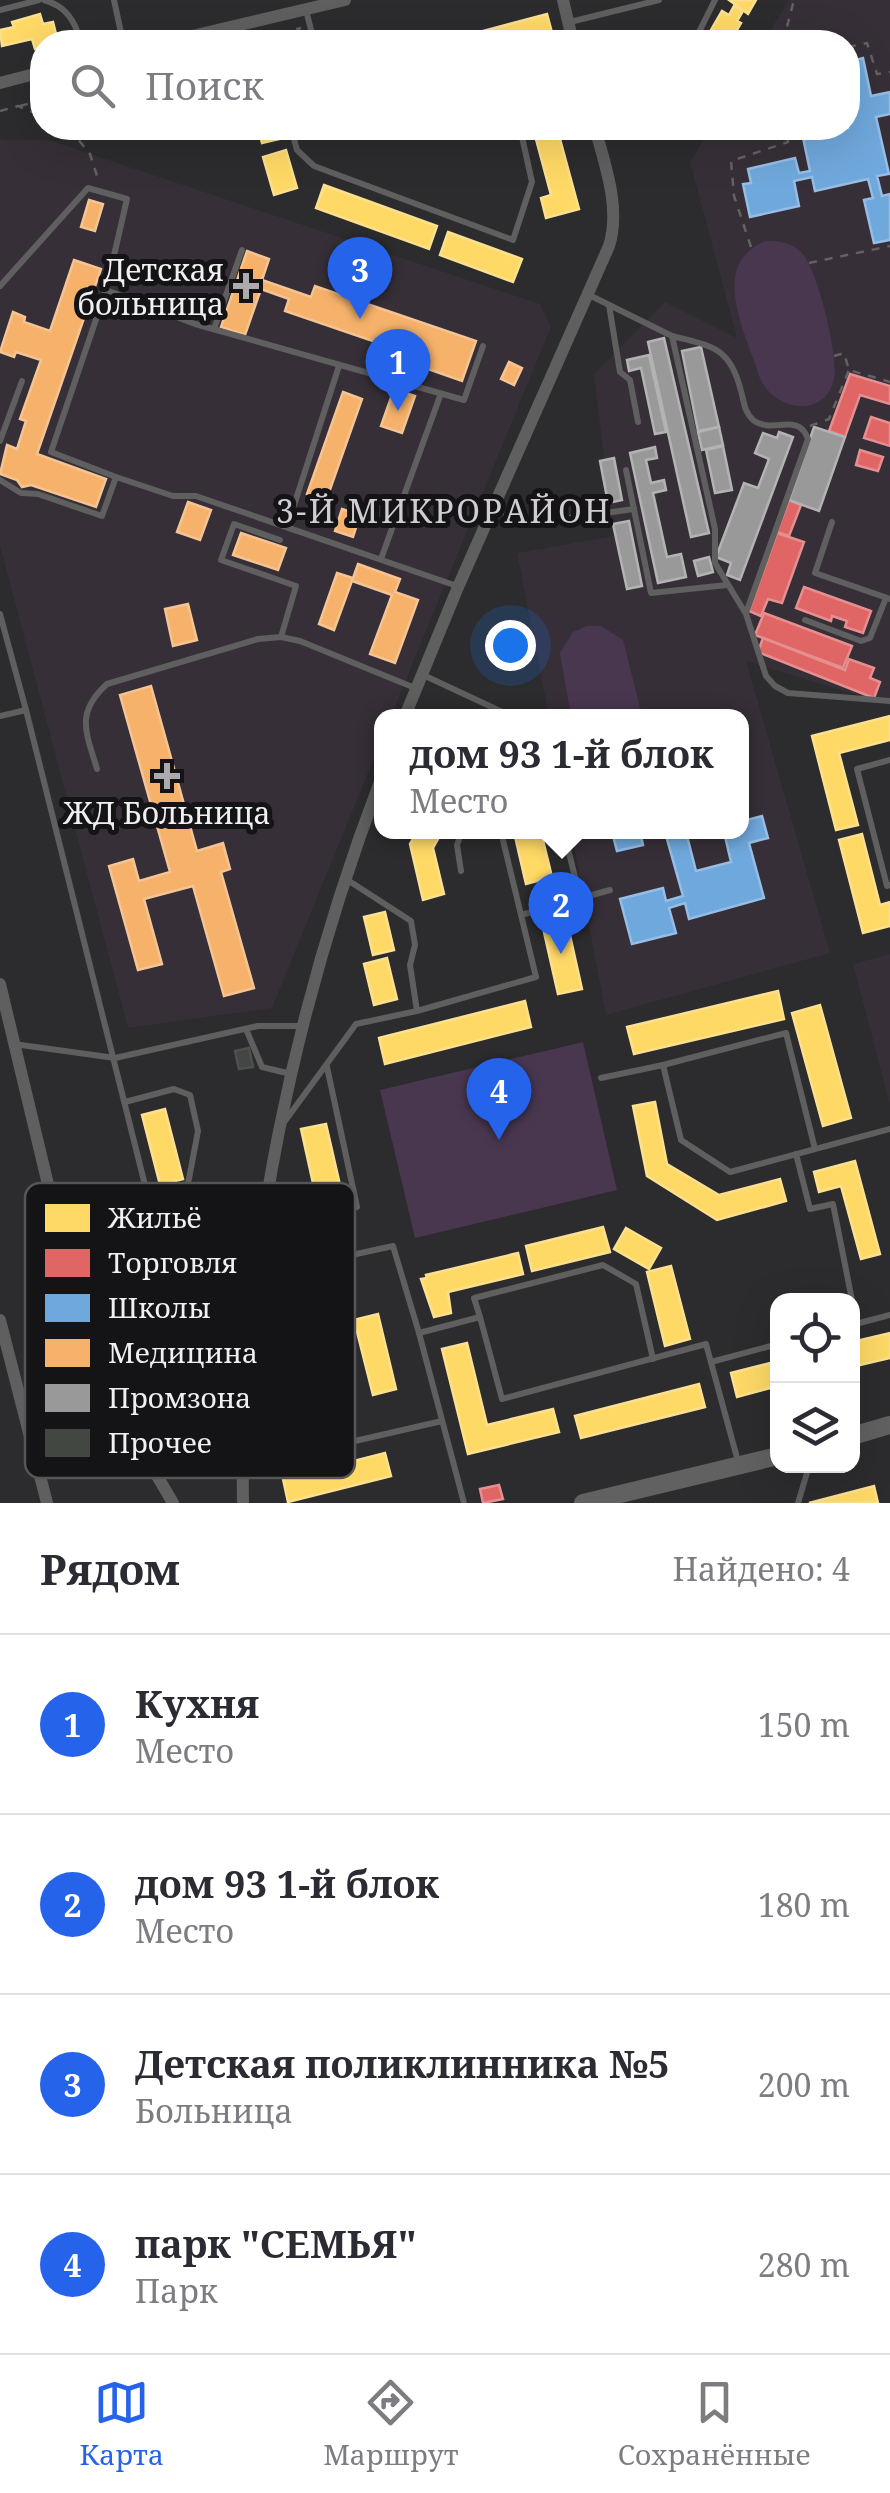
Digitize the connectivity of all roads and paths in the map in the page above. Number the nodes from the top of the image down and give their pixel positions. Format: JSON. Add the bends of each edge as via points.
{"nodes":[{"id":1,"x":41,"y":0,"type":"edge"},
{"id":2,"x":114,"y":0,"type":"edge"},
{"id":3,"x":345,"y":0,"type":"edge"},
{"id":4,"x":563,"y":0,"type":"edge"},
{"id":5,"x":659,"y":0,"type":"edge"},
{"id":6,"x":715,"y":0,"type":"edge"},
{"id":7,"x":794,"y":0,"type":"edge"},
{"id":8,"x":306,"y":9,"type":"junction"},
{"id":9,"x":0,"y":10,"type":"edge"},
{"id":10,"x":568,"y":22,"type":"junction"},
{"id":11,"x":310,"y":26,"type":"junction"},
{"id":12,"x":78,"y":30,"type":"edge"},
{"id":13,"x":120,"y":30,"type":"edge"},
{"id":14,"x":218,"y":30,"type":"edge"},
{"id":15,"x":295,"y":30,"type":"edge"},
{"id":16,"x":311,"y":30,"type":"edge"},
{"id":17,"x":570,"y":30,"type":"edge"},
{"id":18,"x":700,"y":30,"type":"edge"},
{"id":19,"x":786,"y":30,"type":"edge"},
{"id":20,"x":860,"y":45,"type":"edge"},
{"id":21,"x":890,"y":72,"type":"edge"},
{"id":22,"x":30,"y":75,"type":"edge"},
{"id":23,"x":0,"y":82,"type":"edge"},
{"id":24,"x":30,"y":103,"type":"edge"},
{"id":25,"x":18,"y":106,"type":"junction"},
{"id":26,"x":0,"y":111,"type":"edge"},
{"id":27,"x":30,"y":111,"type":"edge"},
{"id":28,"x":79,"y":140,"type":"edge"},
{"id":29,"x":294,"y":140,"type":"edge"},
{"id":30,"x":523,"y":140,"type":"edge"},
{"id":31,"x":598,"y":140,"type":"edge"},
{"id":32,"x":788,"y":140,"type":"edge"},
{"id":33,"x":102,"y":192,"type":"junction"},
{"id":34,"x":890,"y":246,"type":"edge"},
{"id":35,"x":751,"y":247,"type":"dead end"},
{"id":36,"x":242,"y":250,"type":"dead end"},
{"id":37,"x":809,"y":263,"type":"dead end"},
{"id":38,"x":0,"y":286,"type":"edge"},
{"id":39,"x":106,"y":290,"type":"junction"},
{"id":40,"x":588,"y":294,"type":"junction"},
{"id":41,"x":609,"y":305,"type":"junction"},
{"id":42,"x":214,"y":328,"type":"junction"},
{"id":43,"x":672,"y":336,"type":"junction"},
{"id":44,"x":483,"y":346,"type":"dead end"},
{"id":45,"x":834,"y":356,"type":"dead end"},
{"id":46,"x":339,"y":366,"type":"junction"},
{"id":47,"x":850,"y":370,"type":"junction"},
{"id":48,"x":22,"y":381,"type":"dead end"},
{"id":49,"x":890,"y":382,"type":"edge"},
{"id":50,"x":440,"y":395,"type":"junction"},
{"id":51,"x":638,"y":422,"type":"dead end"},
{"id":52,"x":804,"y":430,"type":"junction"},
{"id":53,"x":0,"y":441,"type":"edge"},
{"id":54,"x":626,"y":470,"type":"dead end"},
{"id":55,"x":116,"y":478,"type":"junction"},
{"id":56,"x":0,"y":480,"type":"edge"},
{"id":57,"x":492,"y":508,"type":"junction"},
{"id":58,"x":634,"y":509,"type":"junction"},
{"id":59,"x":832,"y":522,"type":"dead end"},
{"id":60,"x":287,"y":527,"type":"junction"},
{"id":61,"x":280,"y":540,"type":"dead end"},
{"id":62,"x":381,"y":559,"type":"junction"},
{"id":63,"x":727,"y":584,"type":"junction"},
{"id":64,"x":458,"y":587,"type":"junction"},
{"id":65,"x":888,"y":598,"type":"edge"},
{"id":66,"x":0,"y":614,"type":"edge"},
{"id":67,"x":746,"y":614,"type":"junction"},
{"id":68,"x":805,"y":620,"type":"dead end"},
{"id":69,"x":280,"y":637,"type":"junction"},
{"id":70,"x":422,"y":674,"type":"junction"},
{"id":71,"x":416,"y":688,"type":"junction"},
{"id":72,"x":890,"y":702,"type":"edge"},
{"id":73,"x":408,"y":709,"type":"edge"},
{"id":74,"x":496,"y":709,"type":"edge"},
{"id":75,"x":26,"y":710,"type":"junction"},
{"id":76,"x":0,"y":716,"type":"edge"},
{"id":77,"x":890,"y":760,"type":"edge"},
{"id":78,"x":97,"y":768,"type":"dead end"},
{"id":79,"x":374,"y":799,"type":"edge"},
{"id":80,"x":460,"y":839,"type":"edge"},
{"id":81,"x":503,"y":839,"type":"edge"},
{"id":82,"x":566,"y":839,"type":"edge"},
{"id":83,"x":461,"y":871,"type":"dead end"},
{"id":84,"x":345,"y":879,"type":"junction"},
{"id":85,"x":890,"y":885,"type":"edge"},
{"id":86,"x":610,"y":890,"type":"dead end"},
{"id":87,"x":580,"y":898,"type":"junction"},
{"id":88,"x":521,"y":915,"type":"junction"},
{"id":89,"x":0,"y":984,"type":"edge"},
{"id":90,"x":417,"y":1011,"type":"junction"},
{"id":91,"x":302,"y":1026,"type":"junction"},
{"id":92,"x":246,"y":1029,"type":"junction"},
{"id":93,"x":7,"y":1043,"type":"edge"},
{"id":94,"x":115,"y":1058,"type":"junction"},
{"id":95,"x":327,"y":1066,"type":"junction"},
{"id":96,"x":663,"y":1066,"type":"junction"},
{"id":97,"x":290,"y":1074,"type":"junction"},
{"id":98,"x":601,"y":1078,"type":"dead end"},
{"id":99,"x":126,"y":1102,"type":"junction"},
{"id":100,"x":281,"y":1126,"type":"junction"},
{"id":101,"x":890,"y":1128,"type":"edge"},
{"id":102,"x":815,"y":1149,"type":"junction"},
{"id":103,"x":796,"y":1154,"type":"junction"},
{"id":104,"x":44,"y":1183,"type":"edge"},
{"id":105,"x":146,"y":1183,"type":"edge"},
{"id":106,"x":188,"y":1183,"type":"edge"},
{"id":107,"x":271,"y":1183,"type":"edge"},
{"id":108,"x":352,"y":1183,"type":"edge"},
{"id":109,"x":355,"y":1254,"type":"edge"},
{"id":110,"x":850,"y":1293,"type":"edge"},
{"id":111,"x":890,"y":1315,"type":"edge"},
{"id":112,"x":480,"y":1316,"type":"junction"},
{"id":113,"x":0,"y":1320,"type":"edge"},
{"id":114,"x":860,"y":1322,"type":"edge"},
{"id":115,"x":419,"y":1333,"type":"junction"},
{"id":116,"x":770,"y":1346,"type":"edge"},
{"id":117,"x":653,"y":1358,"type":"junction"},
{"id":118,"x":711,"y":1362,"type":"junction"},
{"id":119,"x":25,"y":1417,"type":"edge"},
{"id":120,"x":442,"y":1421,"type":"junction"},
{"id":121,"x":890,"y":1425,"type":"edge"},
{"id":122,"x":860,"y":1434,"type":"edge"},
{"id":123,"x":355,"y":1441,"type":"edge"},
{"id":124,"x":770,"y":1458,"type":"edge"},
{"id":125,"x":739,"y":1466,"type":"junction"},
{"id":126,"x":807,"y":1473,"type":"edge"},
{"id":127,"x":41,"y":1478,"type":"edge"},
{"id":128,"x":158,"y":1478,"type":"edge"},
{"id":129,"x":244,"y":1478,"type":"edge"},
{"id":130,"x":645,"y":1496,"type":"edge"},
{"id":131,"x":47,"y":1503,"type":"edge"},
{"id":132,"x":173,"y":1503,"type":"edge"},
{"id":133,"x":243,"y":1503,"type":"edge"},
{"id":134,"x":464,"y":1503,"type":"edge"},
{"id":135,"x":583,"y":1503,"type":"edge"},
{"id":136,"x":798,"y":1503,"type":"edge"}],
"edges":[{"from":1,"to":9,"type":"lane"},
{"from":1,"to":12,"type":"lane","via":[[60,4]]},
{"from":2,"to":13,"type":"lane"},
{"from":3,"to":8,"type":"street"},
{"from":4,"to":10,"type":"street"},
{"from":5,"to":10,"type":"lane"},
{"from":6,"to":18,"type":"lane"},
{"from":7,"to":19,"type":"path"},
{"from":8,"to":11,"type":"lane"},
{"from":8,"to":14,"type":"street"},
{"from":10,"to":17,"type":"street"},
{"from":11,"to":15,"type":"path"},
{"from":11,"to":16,"type":"lane"},
{"from":20,"to":21,"type":"path","via":[[867,43],[877,74]]},
{"from":22,"to":23,"type":"street"},
{"from":24,"to":25,"type":"path"},
{"from":25,"to":26,"type":"path"},
{"from":25,"to":27,"type":"path"},
{"from":28,"to":33,"type":"path"},
{"from":29,"to":30,"type":"lane","via":[[314,166],[513,240],[532,182]]},
{"from":31,"to":40,"type":"street","via":[[614,220]]},
{"from":32,"to":35,"type":"path","via":[[731,161],[734,196]]},
{"from":33,"to":38,"type":"lane","via":[[88,188]]},
{"from":33,"to":39,"type":"lane","via":[[127,199]]},
{"from":34,"to":37,"type":"path"},
{"from":36,"to":42,"type":"lane"},
{"from":39,"to":42,"type":"lane"},
{"from":39,"to":55,"type":"lane","via":[[51,452]]},
{"from":40,"to":41,"type":"lane"},
{"from":40,"to":57,"type":"street"},
{"from":41,"to":43,"type":"lane"},
{"from":41,"to":51,"type":"lane","via":[[620,372],[630,380]]},
{"from":42,"to":46,"type":"lane"},
{"from":43,"to":52,"type":"lane","via":[[728,356],[750,417]]},
{"from":43,"to":63,"type":"lane","via":[[715,529],[714,562]]},
{"from":44,"to":50,"type":"lane","via":[[464,400]]},
{"from":45,"to":47,"type":"path","via":[[844,354]]},
{"from":46,"to":50,"type":"lane"},
{"from":46,"to":60,"type":"lane"},
{"from":47,"to":49,"type":"path"},
{"from":47,"to":52,"type":"path","via":[[828,419]]},
{"from":48,"to":53,"type":"lane"},
{"from":50,"to":62,"type":"lane"},
{"from":52,"to":67,"type":"lane","via":[[808,439]]},
{"from":54,"to":58,"type":"lane"},
{"from":55,"to":56,"type":"lane","via":[[102,516]]},
{"from":55,"to":60,"type":"lane"},
{"from":57,"to":58,"type":"lane","via":[[533,523]]},
{"from":57,"to":64,"type":"street"},
{"from":58,"to":63,"type":"lane","via":[[651,593]]},
{"from":59,"to":65,"type":"lane","via":[[814,573]]},
{"from":60,"to":62,"type":"lane"},
{"from":61,"to":69,"type":"lane","via":[[234,524],[222,560],[296,586]]},
{"from":62,"to":64,"type":"lane"},
{"from":63,"to":67,"type":"lane"},
{"from":64,"to":70,"type":"street"},
{"from":65,"to":68,"type":"lane","via":[[870,638],[862,641]]},
{"from":66,"to":75,"type":"lane"},
{"from":67,"to":72,"type":"lane","via":[[775,686]]},
{"from":69,"to":71,"type":"lane"},
{"from":69,"to":78,"type":"lane","via":[[107,684],[86,713]]},
{"from":70,"to":71,"type":"street"},
{"from":70,"to":74,"type":"lane"},
{"from":71,"to":73,"type":"street"},
{"from":75,"to":76,"type":"lane"},
{"from":75,"to":94,"type":"lane"},
{"from":77,"to":85,"type":"lane","via":[[857,768]]},
{"from":79,"to":84,"type":"street"},
{"from":80,"to":83,"type":"lane"},
{"from":81,"to":88,"type":"lane"},
{"from":82,"to":87,"type":"lane"},
{"from":84,"to":90,"type":"lane","via":[[411,922]]},
{"from":84,"to":91,"type":"street"},
{"from":86,"to":87,"type":"lane"},
{"from":87,"to":88,"type":"lane"},
{"from":88,"to":90,"type":"lane","via":[[536,977]]},
{"from":89,"to":93,"type":"street"},
{"from":90,"to":95,"type":"lane","via":[[356,1024]]},
{"from":91,"to":92,"type":"lane"},
{"from":91,"to":97,"type":"street"},
{"from":92,"to":94,"type":"lane"},
{"from":92,"to":97,"type":"lane","via":[[262,1067]]},
{"from":93,"to":94,"type":"lane"},
{"from":93,"to":104,"type":"street"},
{"from":94,"to":99,"type":"lane"},
{"from":95,"to":100,"type":"lane"},
{"from":95,"to":108,"type":"lane"},
{"from":96,"to":98,"type":"lane"},
{"from":96,"to":102,"type":"lane","via":[[786,1033]]},
{"from":96,"to":103,"type":"lane","via":[[681,1140],[730,1172]]},
{"from":97,"to":100,"type":"street"},
{"from":99,"to":105,"type":"lane"},
{"from":99,"to":106,"type":"lane","via":[[174,1089],[190,1095],[198,1131]]},
{"from":100,"to":107,"type":"street"},
{"from":101,"to":102,"type":"lane"},
{"from":102,"to":103,"type":"lane"},
{"from":103,"to":110,"type":"lane","via":[[810,1209],[833,1204]]},
{"from":109,"to":115,"type":"lane","via":[[393,1246]]},
{"from":111,"to":114,"type":"lane"},
{"from":112,"to":115,"type":"lane"},
{"from":112,"to":117,"type":"lane","via":[[502,1398]]},
{"from":112,"to":117,"type":"lane","via":[[474,1298],[602,1265],[636,1284]]},
{"from":113,"to":119,"type":"street"},
{"from":115,"to":120,"type":"lane"},
{"from":116,"to":118,"type":"lane"},
{"from":117,"to":118,"type":"lane","via":[[706,1344]]},
{"from":118,"to":125,"type":"lane"},
{"from":120,"to":123,"type":"lane"},
{"from":120,"to":134,"type":"lane"},
{"from":121,"to":122,"type":"main road"},
{"from":124,"to":125,"type":"main road"},
{"from":125,"to":130,"type":"main road"},
{"from":126,"to":136,"type":"lane"},
{"from":127,"to":131,"type":"street"},
{"from":128,"to":132,"type":"street"},
{"from":129,"to":133,"type":"street"},
{"from":130,"to":135,"type":"main road"}]}
